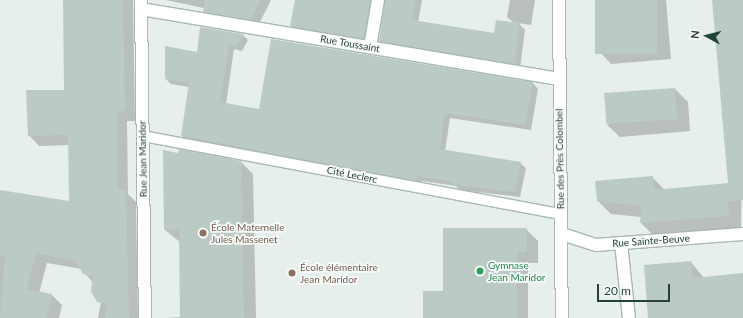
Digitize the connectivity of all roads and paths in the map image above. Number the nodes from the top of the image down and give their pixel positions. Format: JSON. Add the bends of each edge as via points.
{"nodes":[{"id":1,"x":378,"y":0,"type":"edge"},
{"id":2,"x":559,"y":0,"type":"edge"},
{"id":3,"x":141,"y":4,"type":"edge"},
{"id":4,"x":370,"y":47,"type":"junction"},
{"id":5,"x":559,"y":79,"type":"junction"},
{"id":6,"x":143,"y":136,"type":"junction"},
{"id":7,"x":560,"y":214,"type":"junction"},
{"id":8,"x":562,"y":234,"type":"junction"},
{"id":9,"x":743,"y":234,"type":"edge"},
{"id":10,"x":621,"y":243,"type":"junction"},
{"id":11,"x":146,"y":318,"type":"edge"},
{"id":12,"x":562,"y":318,"type":"edge"},
{"id":13,"x":629,"y":318,"type":"edge"}],
"edges":[{"from":1,"to":4,"type":"street"},
{"from":2,"to":5,"type":"street","name":"Rue des Près Colombel"},
{"from":3,"to":4,"type":"street","name":"Rue Toussaint"},
{"from":3,"to":6,"type":"street","name":"Rue Jean Maridor"},
{"from":4,"to":5,"type":"street","name":"Rue Toussaint"},
{"from":5,"to":7,"type":"street","name":"Rue des Près Colombel"},
{"from":6,"to":7,"type":"lane","name":"Cité Leclerc"},
{"from":6,"to":11,"type":"street","name":"Rue Jean Maridor"},
{"from":7,"to":8,"type":"street","name":"Rue des Près Colombel"},
{"from":8,"to":10,"type":"street","name":"Rue Sainte-Beuve","via":[[596,245]]},
{"from":8,"to":12,"type":"street","name":"Rue des Près Colombel"},
{"from":9,"to":10,"type":"street","name":"Rue Sainte-Beuve"},
{"from":10,"to":13,"type":"street"}]}
